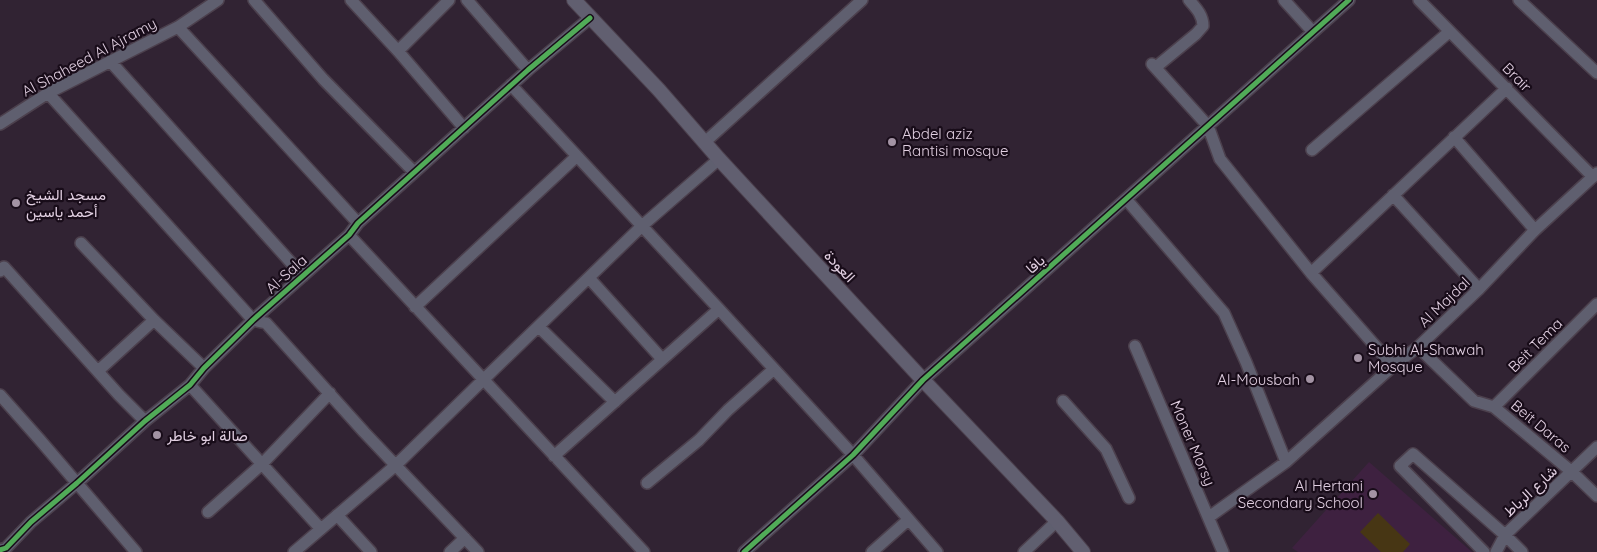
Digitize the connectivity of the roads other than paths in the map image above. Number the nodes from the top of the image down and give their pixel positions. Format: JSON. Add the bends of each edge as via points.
{"nodes":[{"id":1,"x":218,"y":0,"type":"edge"},
{"id":2,"x":254,"y":0,"type":"edge"},
{"id":3,"x":351,"y":0,"type":"edge"},
{"id":4,"x":449,"y":0,"type":"edge"},
{"id":5,"x":467,"y":0,"type":"edge"},
{"id":6,"x":574,"y":0,"type":"edge"},
{"id":7,"x":862,"y":0,"type":"edge"},
{"id":8,"x":1189,"y":0,"type":"edge"},
{"id":9,"x":1284,"y":0,"type":"edge"},
{"id":10,"x":1349,"y":0,"type":"edge"},
{"id":11,"x":1419,"y":0,"type":"edge"},
{"id":12,"x":1519,"y":0,"type":"edge"},
{"id":13,"x":590,"y":18,"type":"junction"},
{"id":14,"x":178,"y":26,"type":"junction"},
{"id":15,"x":1313,"y":32,"type":"junction"},
{"id":16,"x":1449,"y":32,"type":"junction"},
{"id":17,"x":398,"y":51,"type":"junction"},
{"id":18,"x":110,"y":61,"type":"junction"},
{"id":19,"x":528,"y":70,"type":"junction"},
{"id":20,"x":1597,"y":73,"type":"edge"},
{"id":21,"x":511,"y":85,"type":"junction"},
{"id":22,"x":1507,"y":88,"type":"junction"},
{"id":23,"x":48,"y":93,"type":"junction"},
{"id":24,"x":0,"y":124,"type":"edge"},
{"id":25,"x":1208,"y":126,"type":"junction"},
{"id":26,"x":464,"y":128,"type":"junction"},
{"id":27,"x":1454,"y":137,"type":"junction"},
{"id":28,"x":705,"y":142,"type":"junction"},
{"id":29,"x":1312,"y":150,"type":"dead end"},
{"id":30,"x":577,"y":156,"type":"junction"},
{"id":31,"x":719,"y":159,"type":"junction"},
{"id":32,"x":414,"y":172,"type":"junction"},
{"id":33,"x":1595,"y":175,"type":"edge"},
{"id":34,"x":1393,"y":195,"type":"junction"},
{"id":35,"x":1126,"y":199,"type":"junction"},
{"id":36,"x":358,"y":223,"type":"junction"},
{"id":37,"x":643,"y":225,"type":"junction"},
{"id":38,"x":1535,"y":230,"type":"junction"},
{"id":39,"x":349,"y":234,"type":"junction"},
{"id":40,"x":81,"y":243,"type":"dead end"},
{"id":41,"x":0,"y":271,"type":"edge"},
{"id":42,"x":1311,"y":273,"type":"junction"},
{"id":43,"x":303,"y":276,"type":"junction"},
{"id":44,"x":589,"y":278,"type":"junction"},
{"id":45,"x":1479,"y":290,"type":"junction"},
{"id":46,"x":1597,"y":304,"type":"edge"},
{"id":47,"x":416,"y":307,"type":"junction"},
{"id":48,"x":719,"y":309,"type":"junction"},
{"id":49,"x":154,"y":320,"type":"junction"},
{"id":50,"x":253,"y":320,"type":"junction"},
{"id":51,"x":539,"y":327,"type":"junction"},
{"id":52,"x":1135,"y":346,"type":"dead end"},
{"id":53,"x":1418,"y":347,"type":"junction"},
{"id":54,"x":662,"y":359,"type":"junction"},
{"id":55,"x":1393,"y":366,"type":"junction"},
{"id":56,"x":204,"y":368,"type":"junction"},
{"id":57,"x":774,"y":369,"type":"junction"},
{"id":58,"x":98,"y":371,"type":"junction"},
{"id":59,"x":482,"y":380,"type":"junction"},
{"id":60,"x":924,"y":380,"type":"junction"},
{"id":61,"x":190,"y":385,"type":"junction"},
{"id":62,"x":330,"y":393,"type":"junction"},
{"id":63,"x":0,"y":395,"type":"edge"},
{"id":64,"x":1063,"y":401,"type":"dead end"},
{"id":65,"x":615,"y":402,"type":"junction"},
{"id":66,"x":1494,"y":406,"type":"junction"},
{"id":67,"x":145,"y":421,"type":"junction"},
{"id":68,"x":1597,"y":447,"type":"edge"},
{"id":69,"x":852,"y":455,"type":"junction"},
{"id":70,"x":554,"y":456,"type":"junction"},
{"id":71,"x":1286,"y":462,"type":"junction"},
{"id":72,"x":262,"y":464,"type":"junction"},
{"id":73,"x":396,"y":465,"type":"junction"},
{"id":74,"x":1572,"y":472,"type":"junction"},
{"id":75,"x":77,"y":483,"type":"junction"},
{"id":76,"x":646,"y":483,"type":"dead end"},
{"id":77,"x":1597,"y":496,"type":"edge"},
{"id":78,"x":1129,"y":498,"type":"dead end"},
{"id":79,"x":208,"y":512,"type":"dead end"},
{"id":80,"x":337,"y":515,"type":"junction"},
{"id":81,"x":1209,"y":517,"type":"junction"},
{"id":82,"x":908,"y":520,"type":"junction"},
{"id":83,"x":1057,"y":521,"type":"junction"},
{"id":84,"x":320,"y":528,"type":"junction"},
{"id":85,"x":1505,"y":535,"type":"junction"},
{"id":86,"x":465,"y":538,"type":"junction"},
{"id":87,"x":5,"y":550,"type":"edge"},
{"id":88,"x":136,"y":552,"type":"edge"},
{"id":89,"x":294,"y":552,"type":"edge"},
{"id":90,"x":371,"y":552,"type":"edge"},
{"id":91,"x":450,"y":552,"type":"edge"},
{"id":92,"x":478,"y":552,"type":"edge"},
{"id":93,"x":644,"y":552,"type":"edge"},
{"id":94,"x":744,"y":552,"type":"edge"},
{"id":95,"x":872,"y":552,"type":"edge"},
{"id":96,"x":937,"y":552,"type":"edge"},
{"id":97,"x":1024,"y":552,"type":"edge"},
{"id":98,"x":1083,"y":552,"type":"edge"},
{"id":99,"x":1223,"y":552,"type":"edge"},
{"id":100,"x":1484,"y":552,"type":"edge"},
{"id":101,"x":1496,"y":552,"type":"edge"},
{"id":102,"x":1522,"y":552,"type":"edge"}],
"edges":[{"from":1,"to":14,"type":"street","name":"Al Shaheed Al Ajramy"},
{"from":2,"to":32,"type":"street","via":[[323,79]]},
{"from":3,"to":17,"type":"street"},
{"from":4,"to":17,"type":"street"},
{"from":5,"to":19,"type":"street"},
{"from":6,"to":13,"type":"main road","name":"العودة"},
{"from":7,"to":28,"type":"street"},
{"from":8,"to":25,"type":"street","via":[[1203,19],[1203,26],[1154,66]]},
{"from":9,"to":15,"type":"street"},
{"from":10,"to":15,"type":"street","name":"يافا"},
{"from":11,"to":16,"type":"street","name":"Brair"},
{"from":12,"to":20,"type":"street"},
{"from":13,"to":19,"type":"street","name":"Al-Sala"},
{"from":13,"to":28,"type":"main road","name":"العودة"},
{"from":14,"to":18,"type":"street","name":"Al Shaheed Al Ajramy"},
{"from":14,"to":36,"type":"street"},
{"from":15,"to":25,"type":"street","name":"يافا"},
{"from":16,"to":22,"type":"street","name":"Brair"},
{"from":16,"to":29,"type":"street"},
{"from":17,"to":26,"type":"street"},
{"from":18,"to":23,"type":"street","name":"Al Shaheed Al Ajramy"},
{"from":18,"to":43,"type":"street"},
{"from":19,"to":21,"type":"street","name":"Al-Sala"},
{"from":21,"to":26,"type":"street","name":"Al-Sala"},
{"from":21,"to":30,"type":"street"},
{"from":22,"to":27,"type":"street"},
{"from":22,"to":33,"type":"street","name":"Brair"},
{"from":23,"to":24,"type":"street","name":"Al Shaheed Al Ajramy"},
{"from":23,"to":50,"type":"street"},
{"from":25,"to":35,"type":"street","name":"يافا"},
{"from":25,"to":42,"type":"street","via":[[1220,159]]},
{"from":26,"to":32,"type":"street","name":"Al-Sala"},
{"from":27,"to":34,"type":"street"},
{"from":27,"to":38,"type":"street"},
{"from":28,"to":31,"type":"main road","name":"العودة"},
{"from":30,"to":37,"type":"street"},
{"from":30,"to":47,"type":"street"},
{"from":31,"to":37,"type":"street"},
{"from":31,"to":60,"type":"main road","name":"العودة"},
{"from":32,"to":36,"type":"street","name":"Al-Sala"},
{"from":33,"to":38,"type":"street","name":"Al Majdal"},
{"from":34,"to":42,"type":"street"},
{"from":34,"to":45,"type":"street"},
{"from":35,"to":60,"type":"street","name":"يافا"},
{"from":35,"to":71,"type":"street","via":[[1224,313]]},
{"from":36,"to":39,"type":"street","name":"Al-Sala"},
{"from":37,"to":44,"type":"street"},
{"from":37,"to":48,"type":"street"},
{"from":38,"to":45,"type":"street","name":"Al Majdal"},
{"from":39,"to":43,"type":"street","name":"Al-Sala"},
{"from":39,"to":47,"type":"street"},
{"from":40,"to":49,"type":"street"},
{"from":41,"to":58,"type":"street","via":[[4,267]]},
{"from":42,"to":55,"type":"street"},
{"from":43,"to":50,"type":"street","name":"Al-Sala"},
{"from":44,"to":51,"type":"street"},
{"from":44,"to":54,"type":"street"},
{"from":45,"to":53,"type":"street","name":"Al Majdal"},
{"from":46,"to":66,"type":"street","name":"Beit Tema"},
{"from":47,"to":59,"type":"street"},
{"from":48,"to":54,"type":"street"},
{"from":48,"to":57,"type":"street"},
{"from":49,"to":56,"type":"street"},
{"from":49,"to":58,"type":"street"},
{"from":50,"to":56,"type":"street","name":"Al-Sala"},
{"from":50,"to":62,"type":"street","via":[[266,323]]},
{"from":51,"to":59,"type":"street"},
{"from":51,"to":65,"type":"street"},
{"from":52,"to":81,"type":"street","name":"Moner Morsy"},
{"from":53,"to":55,"type":"street","name":"Al Majdal"},
{"from":53,"to":66,"type":"street","name":"Beit Daras","via":[[1474,401]]},
{"from":54,"to":65,"type":"street"},
{"from":55,"to":71,"type":"street","name":"Al Majdal"},
{"from":56,"to":61,"type":"street","name":"Al-Sala"},
{"from":57,"to":69,"type":"street"},
{"from":57,"to":76,"type":"street","via":[[699,440]]},
{"from":58,"to":67,"type":"street"},
{"from":59,"to":70,"type":"street"},
{"from":59,"to":73,"type":"street"},
{"from":60,"to":69,"type":"street","name":"يافا"},
{"from":60,"to":83,"type":"main road","name":"العودة"},
{"from":61,"to":67,"type":"street","name":"Al-Sala"},
{"from":61,"to":72,"type":"street"},
{"from":62,"to":72,"type":"street"},
{"from":62,"to":73,"type":"street"},
{"from":63,"to":75,"type":"street"},
{"from":64,"to":78,"type":"street","via":[[1106,449]]},
{"from":65,"to":70,"type":"street"},
{"from":66,"to":74,"type":"street","name":"Beit Daras"},
{"from":67,"to":75,"type":"street","name":"Al-Sala"},
{"from":68,"to":74,"type":"street","name":"شارع الرباط"},
{"from":69,"to":82,"type":"street"},
{"from":69,"to":94,"type":"street","name":"يافا"},
{"from":70,"to":93,"type":"street"},
{"from":71,"to":81,"type":"street","name":"Al Majdal"},
{"from":72,"to":79,"type":"street"},
{"from":72,"to":84,"type":"street"},
{"from":73,"to":80,"type":"street"},
{"from":73,"to":86,"type":"street"},
{"from":74,"to":77,"type":"street","name":"Beit Daras"},
{"from":74,"to":85,"type":"street","name":"شارع الرباط"},
{"from":75,"to":87,"type":"street","name":"Al-Sala"},
{"from":75,"to":88,"type":"street"},
{"from":80,"to":84,"type":"street"},
{"from":80,"to":90,"type":"street"},
{"from":81,"to":99,"type":"street","name":"Moner Morsy"},
{"from":82,"to":95,"type":"street"},
{"from":82,"to":96,"type":"street"},
{"from":83,"to":97,"type":"street"},
{"from":83,"to":98,"type":"main road","name":"العودة"},
{"from":84,"to":89,"type":"street"},
{"from":85,"to":100,"type":"street","via":[[1413,454],[1400,466]]},
{"from":85,"to":101,"type":"street","name":"شارع الرباط"},
{"from":85,"to":102,"type":"street"},
{"from":86,"to":91,"type":"street"},
{"from":86,"to":92,"type":"street"}]}
